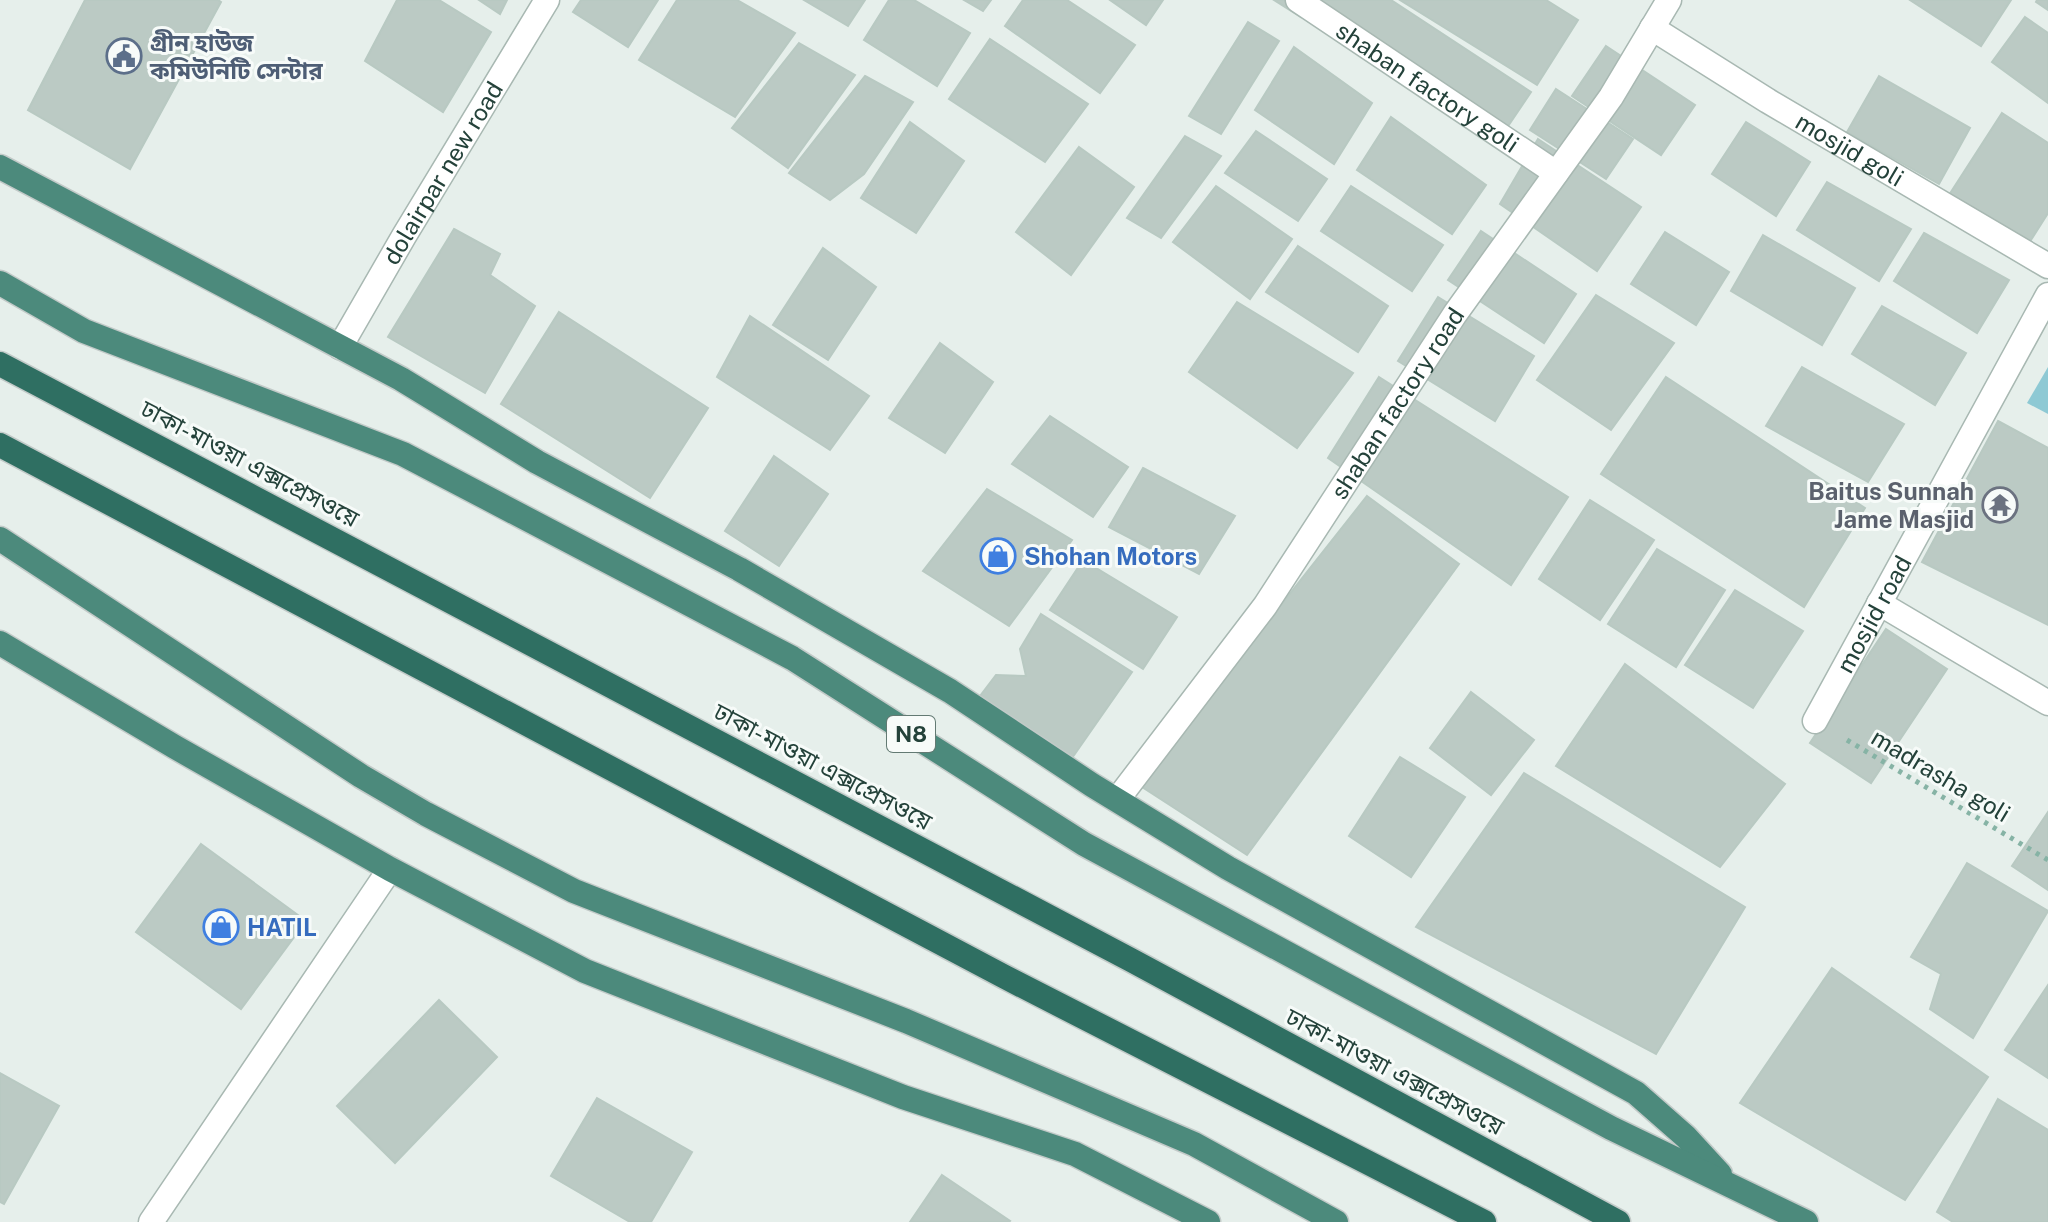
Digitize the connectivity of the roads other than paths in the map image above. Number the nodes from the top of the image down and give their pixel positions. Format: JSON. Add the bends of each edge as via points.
{"nodes":[{"id":1,"x":547,"y":0,"type":"edge"},
{"id":2,"x":1298,"y":0,"type":"edge"},
{"id":3,"x":1669,"y":0,"type":"edge"},
{"id":4,"x":1652,"y":28,"type":"junction"},
{"id":5,"x":0,"y":167,"type":"edge"},
{"id":6,"x":1556,"y":173,"type":"junction"},
{"id":7,"x":2048,"y":266,"type":"edge"},
{"id":8,"x":0,"y":283,"type":"edge"},
{"id":9,"x":2048,"y":295,"type":"edge"},
{"id":10,"x":340,"y":347,"type":"junction"},
{"id":11,"x":0,"y":364,"type":"edge"},
{"id":12,"x":0,"y":445,"type":"edge"},
{"id":13,"x":0,"y":539,"type":"edge"},
{"id":14,"x":1879,"y":603,"type":"junction"},
{"id":15,"x":0,"y":643,"type":"edge"},
{"id":16,"x":2048,"y":703,"type":"edge"},
{"id":17,"x":1815,"y":721,"type":"road end"},
{"id":18,"x":1117,"y":800,"type":"junction"},
{"id":19,"x":390,"y":869,"type":"junction"},
{"id":20,"x":1728,"y":1183,"type":"junction"},
{"id":21,"x":151,"y":1222,"type":"edge"},
{"id":22,"x":1208,"y":1222,"type":"edge"},
{"id":23,"x":1336,"y":1222,"type":"edge"},
{"id":24,"x":1484,"y":1222,"type":"edge"},
{"id":25,"x":1618,"y":1222,"type":"edge"},
{"id":26,"x":1806,"y":1222,"type":"edge"}],
"edges":[{"from":1,"to":10,"type":"street","name":"dolairpar new road"},
{"from":2,"to":6,"type":"street","name":"shaban factory goli"},
{"from":3,"to":4,"type":"street","name":"shaban factory road"},
{"from":4,"to":6,"type":"street","name":"shaban factory road"},
{"from":4,"to":7,"type":"street","name":"mosjid goli"},
{"from":5,"to":10,"type":"highway"},
{"from":6,"to":18,"type":"street","name":"shaban factory road","via":[[1455,314],[1265,606]]},
{"from":8,"to":20,"type":"highway","number":"N8","via":[[84,331],[403,454],[792,658],[1098,852],[1611,1128]]},
{"from":9,"to":14,"type":"street","name":"mosjid road"},
{"from":10,"to":18,"type":"highway","via":[[950,691]]},
{"from":11,"to":25,"type":"highway","name":"ঢাকা-মাওয়া এক্সপ্রেসওয়ে"},
{"from":12,"to":24,"type":"highway","via":[[991,970]]},
{"from":13,"to":23,"type":"highway","via":[[361,776],[574,891],[906,1021],[1194,1144]]},
{"from":14,"to":16,"type":"street"},
{"from":14,"to":17,"type":"street","name":"mosjid road"},
{"from":15,"to":19,"type":"highway"},
{"from":18,"to":20,"type":"highway","via":[[1228,868],[1636,1093]]},
{"from":19,"to":21,"type":"street"},
{"from":19,"to":22,"type":"highway","via":[[585,971],[903,1097],[1075,1154]]},
{"from":20,"to":26,"type":"highway","number":"N8"}]}
